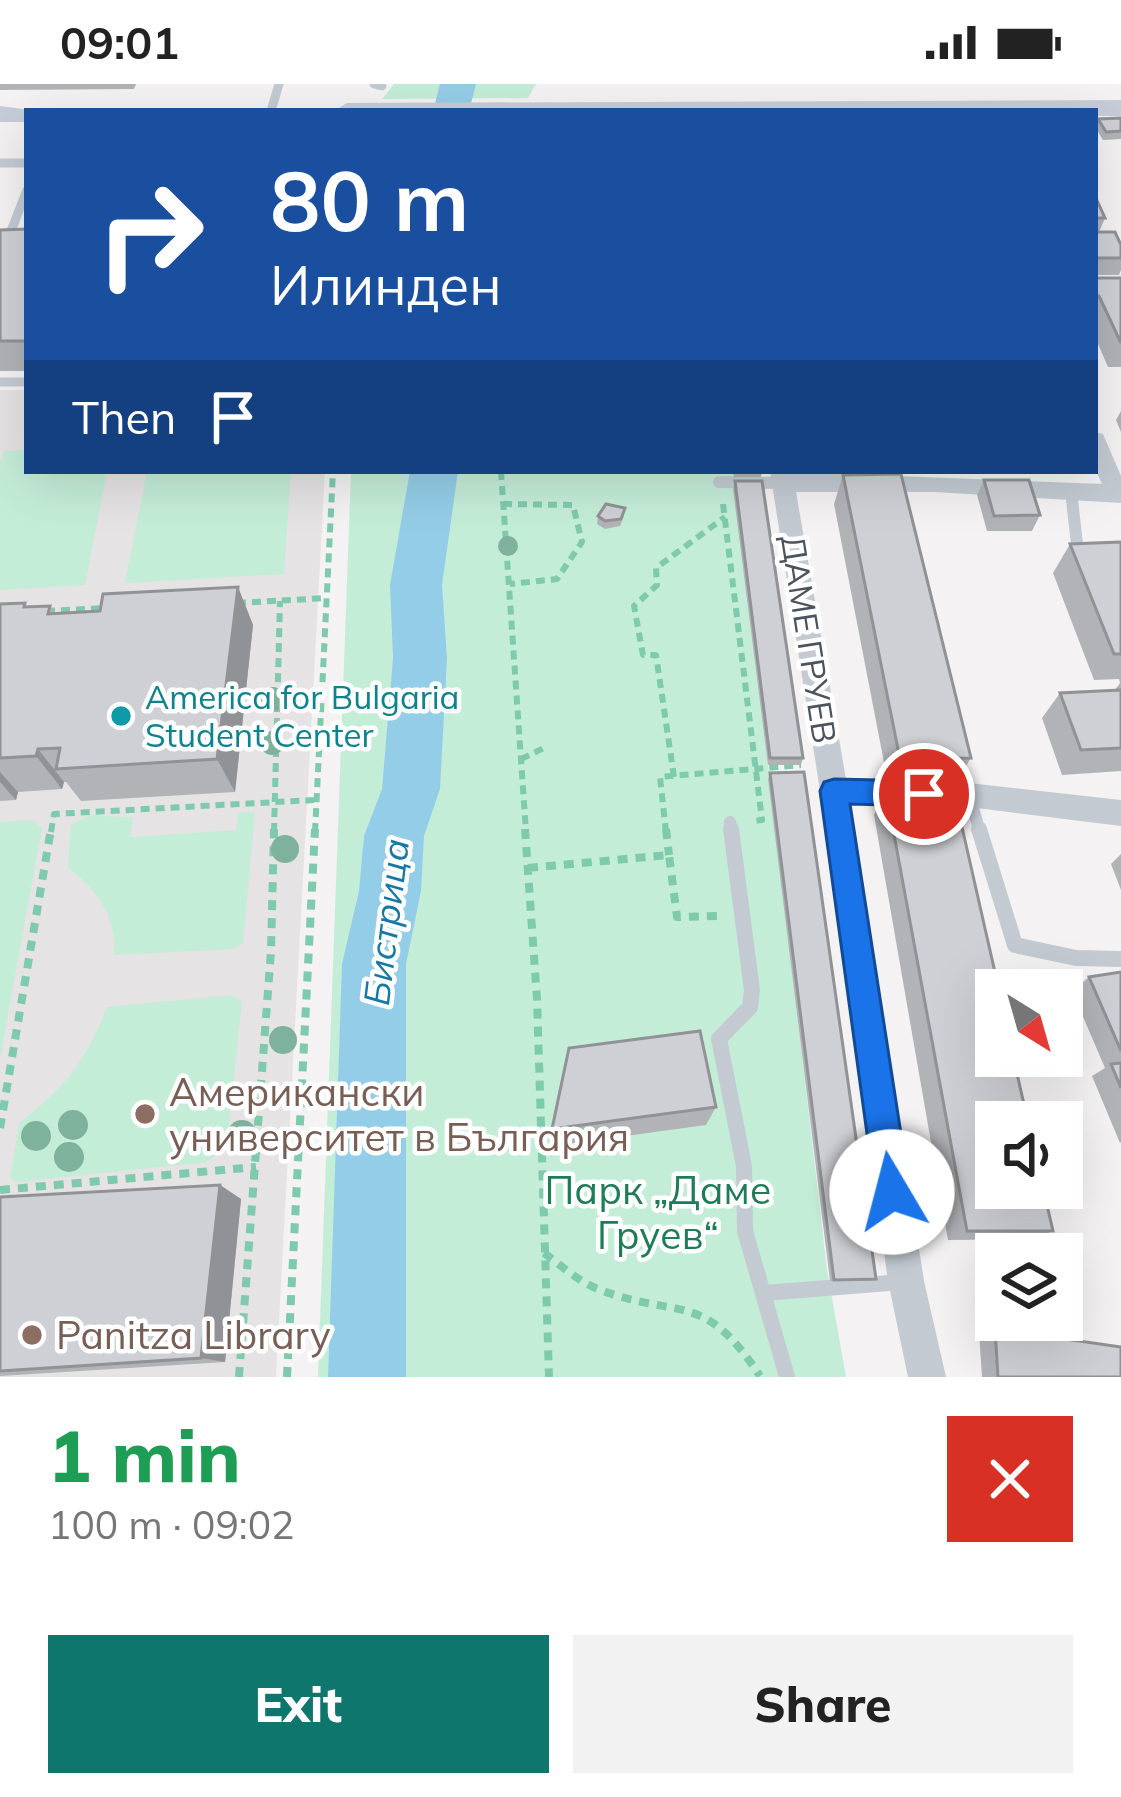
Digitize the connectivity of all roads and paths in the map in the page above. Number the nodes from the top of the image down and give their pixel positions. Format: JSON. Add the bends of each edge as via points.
{"nodes":[{"id":1,"x":377,"y":93,"type":"edge"},
{"id":2,"x":1119,"y":107,"type":"edge"},
{"id":3,"x":505,"y":108,"type":"edge"},
{"id":4,"x":920,"y":108,"type":"edge"},
{"id":5,"x":24,"y":197,"type":"edge"},
{"id":6,"x":2,"y":248,"type":"edge"},
{"id":7,"x":1098,"y":447,"type":"edge"},
{"id":8,"x":333,"y":474,"type":"edge"},
{"id":9,"x":501,"y":474,"type":"edge"},
{"id":10,"x":783,"y":477,"type":"edge"},
{"id":11,"x":719,"y":482,"type":"joint"},
{"id":12,"x":1071,"y":491,"type":"junction"},
{"id":13,"x":1119,"y":494,"type":"edge"},
{"id":14,"x":503,"y":504,"type":"junction"},
{"id":15,"x":725,"y":517,"type":"junction"},
{"id":16,"x":1077,"y":544,"type":"edge"},
{"id":17,"x":508,"y":585,"type":"junction"},
{"id":18,"x":326,"y":598,"type":"junction"},
{"id":19,"x":280,"y":601,"type":"junction"},
{"id":20,"x":236,"y":603,"type":"edge"},
{"id":21,"x":118,"y":608,"type":"edge"},
{"id":22,"x":24,"y":611,"type":"edge"},
{"id":23,"x":544,"y":748,"type":"dead end"},
{"id":24,"x":520,"y":759,"type":"junction"},
{"id":25,"x":794,"y":765,"type":"edge"},
{"id":26,"x":757,"y":770,"type":"junction"},
{"id":27,"x":674,"y":777,"type":"junction"},
{"id":28,"x":834,"y":791,"type":"junction"},
{"id":29,"x":969,"y":795,"type":"junction"},
{"id":30,"x":276,"y":800,"type":"junction"},
{"id":31,"x":314,"y":800,"type":"junction"},
{"id":32,"x":1121,"y":813,"type":"edge"},
{"id":33,"x":730,"y":822,"type":"joint"},
{"id":34,"x":669,"y":855,"type":"junction"},
{"id":35,"x":528,"y":868,"type":"junction"},
{"id":36,"x":743,"y":916,"type":"junction"},
{"id":37,"x":1121,"y":958,"type":"edge"},
{"id":38,"x":0,"y":1128,"type":"edge"},
{"id":39,"x":256,"y":1167,"type":"junction"},
{"id":40,"x":0,"y":1190,"type":"edge"},
{"id":41,"x":544,"y":1253,"type":"junction"},
{"id":42,"x":905,"y":1282,"type":"junction"},
{"id":43,"x":764,"y":1294,"type":"junction"},
{"id":44,"x":239,"y":1377,"type":"edge"},
{"id":45,"x":287,"y":1377,"type":"edge"},
{"id":46,"x":549,"y":1377,"type":"edge"},
{"id":47,"x":760,"y":1377,"type":"edge"},
{"id":48,"x":787,"y":1377,"type":"edge"},
{"id":49,"x":926,"y":1377,"type":"edge"}],
"edges":[{"from":1,"to":3,"type":"main road"},
{"from":2,"to":4,"type":"main road"},
{"from":5,"to":6,"type":"lane"},
{"from":7,"to":13,"type":"street"},
{"from":8,"to":18,"type":"path"},
{"from":9,"to":14,"type":"path"},
{"from":10,"to":11,"type":"lane"},
{"from":10,"to":12,"type":"street"},
{"from":10,"to":28,"type":"street","name":"ДАМЕ ГРУЕВ"},
{"from":11,"to":15,"type":"path"},
{"from":12,"to":13,"type":"street"},
{"from":12,"to":16,"type":"lane"},
{"from":14,"to":17,"type":"path"},
{"from":14,"to":17,"type":"path","via":[[573,505],[582,542],[557,579]]},
{"from":15,"to":26,"type":"path"},
{"from":15,"to":27,"type":"path","via":[[656,568],[657,585],[634,606],[643,655],[656,655]]},
{"from":17,"to":24,"type":"path"},
{"from":18,"to":19,"type":"path"},
{"from":18,"to":31,"type":"path"},
{"from":19,"to":20,"type":"path"},
{"from":19,"to":30,"type":"path"},
{"from":21,"to":22,"type":"path"},
{"from":23,"to":24,"type":"path"},
{"from":24,"to":35,"type":"path"},
{"from":25,"to":26,"type":"path"},
{"from":26,"to":27,"type":"path"},
{"from":26,"to":33,"type":"path","via":[[762,820]]},
{"from":27,"to":34,"type":"path","via":[[660,778]]},
{"from":28,"to":29,"type":"street"},
{"from":28,"to":42,"type":"street","name":"ДАМЕ ГРУЕВ"},
{"from":29,"to":32,"type":"street"},
{"from":29,"to":37,"type":"lane","via":[[1015,945]]},
{"from":30,"to":31,"type":"path"},
{"from":30,"to":38,"type":"path","via":[[54,814]]},
{"from":30,"to":39,"type":"path"},
{"from":31,"to":45,"type":"path"},
{"from":33,"to":36,"type":"lane"},
{"from":34,"to":35,"type":"path"},
{"from":34,"to":36,"type":"path","via":[[677,917]]},
{"from":35,"to":41,"type":"path"},
{"from":36,"to":43,"type":"lane","via":[[750,1007],[719,1039],[744,1166],[745,1232]]},
{"from":39,"to":40,"type":"path"},
{"from":39,"to":44,"type":"path"},
{"from":41,"to":46,"type":"path"},
{"from":41,"to":47,"type":"path","via":[[596,1288],[694,1306],[741,1345]]},
{"from":42,"to":43,"type":"lane"},
{"from":42,"to":49,"type":"street","name":"ДАМЕ ГРУЕВ"},
{"from":43,"to":48,"type":"lane"}]}
